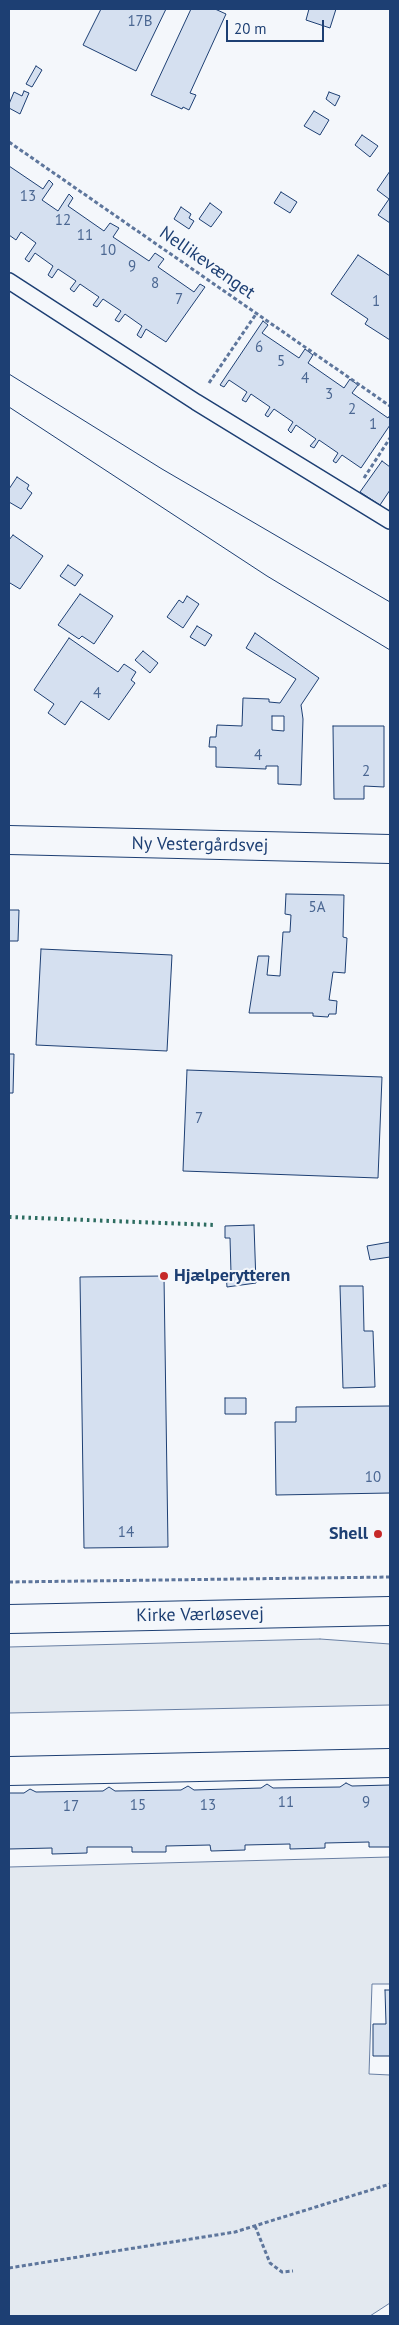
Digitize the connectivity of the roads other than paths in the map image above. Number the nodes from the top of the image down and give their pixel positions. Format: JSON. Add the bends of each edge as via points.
{"nodes":[{"id":1,"x":9,"y":281,"type":"edge"},
{"id":2,"x":390,"y":521,"type":"edge"},
{"id":3,"x":9,"y":840,"type":"edge"},
{"id":4,"x":390,"y":849,"type":"edge"},
{"id":5,"x":390,"y":1611,"type":"edge"},
{"id":6,"x":9,"y":1619,"type":"edge"},
{"id":7,"x":390,"y":1763,"type":"edge"},
{"id":8,"x":9,"y":1771,"type":"edge"}],
"edges":[{"from":1,"to":2,"type":"lane","via":[[196,402]]},
{"from":3,"to":4,"type":"street","name":"Ny Vestergårdsvej"},
{"from":5,"to":6,"type":"street","name":"Kirke Værløsevej"},
{"from":7,"to":8,"type":"street"}]}
